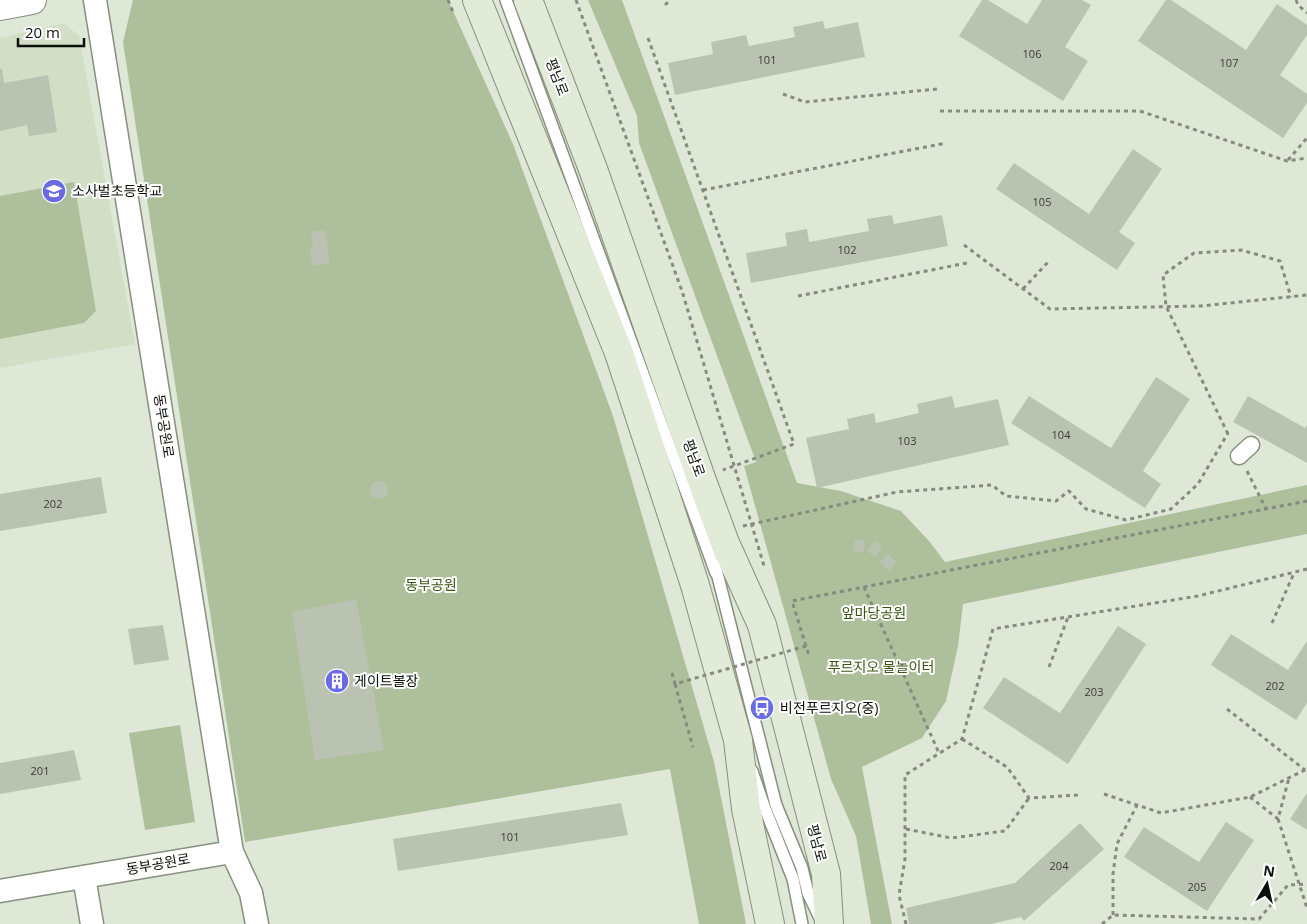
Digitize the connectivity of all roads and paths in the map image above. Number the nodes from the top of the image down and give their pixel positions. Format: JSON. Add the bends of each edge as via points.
{"nodes":[{"id":1,"x":32,"y":0,"type":"edge"},
{"id":2,"x":95,"y":0,"type":"edge"},
{"id":3,"x":448,"y":0,"type":"edge"},
{"id":4,"x":477,"y":0,"type":"edge"},
{"id":5,"x":506,"y":0,"type":"edge"},
{"id":6,"x":528,"y":0,"type":"edge"},
{"id":7,"x":576,"y":0,"type":"edge"},
{"id":8,"x":670,"y":0,"type":"edge"},
{"id":9,"x":1296,"y":0,"type":"edge"},
{"id":10,"x":665,"y":5,"type":"dead end"},
{"id":11,"x":0,"y":6,"type":"edge"},
{"id":12,"x":1307,"y":13,"type":"edge"},
{"id":13,"x":456,"y":18,"type":"dead end"},
{"id":14,"x":497,"y":18,"type":"dead end"},
{"id":15,"x":648,"y":38,"type":"dead end"},
{"id":16,"x":937,"y":89,"type":"dead end"},
{"id":17,"x":783,"y":94,"type":"dead end"},
{"id":18,"x":940,"y":111,"type":"dead end"},
{"id":19,"x":1307,"y":138,"type":"edge"},
{"id":20,"x":946,"y":144,"type":"dead end"},
{"id":21,"x":1307,"y":158,"type":"edge"},
{"id":22,"x":1287,"y":161,"type":"junction"},
{"id":23,"x":703,"y":190,"type":"junction"},
{"id":24,"x":964,"y":245,"type":"dead end"},
{"id":25,"x":1050,"y":260,"type":"dead end"},
{"id":26,"x":967,"y":263,"type":"dead end"},
{"id":27,"x":1023,"y":289,"type":"junction"},
{"id":28,"x":1307,"y":295,"type":"edge"},
{"id":29,"x":798,"y":296,"type":"dead end"},
{"id":30,"x":1291,"y":297,"type":"junction"},
{"id":31,"x":1166,"y":306,"type":"junction"},
{"id":32,"x":1228,"y":433,"type":"junction"},
{"id":33,"x":735,"y":466,"type":"junction"},
{"id":34,"x":705,"y":489,"type":"junction"},
{"id":35,"x":1307,"y":501,"type":"edge"},
{"id":36,"x":1266,"y":509,"type":"junction"},
{"id":37,"x":752,"y":524,"type":"junction"},
{"id":38,"x":721,"y":532,"type":"junction"},
{"id":39,"x":1307,"y":569,"type":"edge"},
{"id":40,"x":1294,"y":572,"type":"junction"},
{"id":41,"x":716,"y":573,"type":"junction"},
{"id":42,"x":766,"y":574,"type":"dead end"},
{"id":43,"x":864,"y":586,"type":"junction"},
{"id":44,"x":1068,"y":617,"type":"junction"},
{"id":45,"x":1272,"y":623,"type":"dead end"},
{"id":46,"x":806,"y":646,"type":"junction"},
{"id":47,"x":782,"y":652,"type":"dead end"},
{"id":48,"x":809,"y":655,"type":"dead end"},
{"id":49,"x":784,"y":662,"type":"dead end"},
{"id":50,"x":1049,"y":666,"type":"dead end"},
{"id":51,"x":696,"y":668,"type":"dead end"},
{"id":52,"x":672,"y":673,"type":"dead end"},
{"id":53,"x":699,"y":678,"type":"dead end"},
{"id":54,"x":675,"y":684,"type":"junction"},
{"id":55,"x":1227,"y":709,"type":"dead end"},
{"id":56,"x":962,"y":739,"type":"junction"},
{"id":57,"x":738,"y":740,"type":"junction"},
{"id":58,"x":692,"y":747,"type":"dead end"},
{"id":59,"x":939,"y":754,"type":"junction"},
{"id":60,"x":1306,"y":770,"type":"edge"},
{"id":61,"x":753,"y":771,"type":"junction"},
{"id":62,"x":1289,"y":778,"type":"junction"},
{"id":63,"x":1104,"y":794,"type":"dead end"},
{"id":64,"x":1080,"y":795,"type":"dead end"},
{"id":65,"x":1250,"y":797,"type":"junction"},
{"id":66,"x":1029,"y":798,"type":"junction"},
{"id":67,"x":1137,"y":805,"type":"junction"},
{"id":68,"x":1278,"y":819,"type":"junction"},
{"id":69,"x":905,"y":829,"type":"junction"},
{"id":70,"x":232,"y":852,"type":"junction"},
{"id":71,"x":84,"y":877,"type":"junction"},
{"id":72,"x":1299,"y":884,"type":"junction"},
{"id":73,"x":1307,"y":884,"type":"edge"},
{"id":74,"x":0,"y":891,"type":"edge"},
{"id":75,"x":1307,"y":908,"type":"edge"},
{"id":76,"x":1113,"y":915,"type":"junction"},
{"id":77,"x":92,"y":924,"type":"edge"},
{"id":78,"x":257,"y":924,"type":"edge"},
{"id":79,"x":770,"y":924,"type":"edge"},
{"id":80,"x":802,"y":924,"type":"edge"},
{"id":81,"x":823,"y":924,"type":"edge"},
{"id":82,"x":829,"y":924,"type":"edge"},
{"id":83,"x":906,"y":924,"type":"edge"},
{"id":84,"x":1102,"y":924,"type":"edge"}],
"edges":[{"from":1,"to":11,"type":"street"},
{"from":2,"to":70,"type":"street","name":"동부공원로"},
{"from":3,"to":13,"type":"path"},
{"from":4,"to":57,"type":"main road","via":[[619,353],[695,585]]},
{"from":5,"to":41,"type":"lane"},
{"from":6,"to":34,"type":"main road","name":"평남로","via":[[592,169]]},
{"from":7,"to":33,"type":"path","via":[[682,291]]},
{"from":8,"to":10,"type":"path"},
{"from":9,"to":12,"type":"path"},
{"from":14,"to":61,"type":"lane","via":[[708,587]]},
{"from":15,"to":23,"type":"path"},
{"from":16,"to":17,"type":"path","via":[[805,102]]},
{"from":18,"to":22,"type":"path","via":[[1140,111]]},
{"from":19,"to":22,"type":"path"},
{"from":20,"to":23,"type":"path"},
{"from":21,"to":22,"type":"path"},
{"from":23,"to":33,"type":"path","via":[[794,444]]},
{"from":24,"to":27,"type":"path"},
{"from":25,"to":27,"type":"path"},
{"from":26,"to":29,"type":"path"},
{"from":27,"to":31,"type":"path","via":[[1050,309]]},
{"from":28,"to":30,"type":"path"},
{"from":30,"to":31,"type":"path","via":[[1201,306]]},
{"from":30,"to":31,"type":"path","via":[[1280,261],[1242,250],[1194,253],[1163,275]]},
{"from":31,"to":32,"type":"path"},
{"from":32,"to":36,"type":"path","via":[[1245,451]]},
{"from":32,"to":37,"type":"path","via":[[1198,484],[1171,508],[1126,520],[1086,509],[1069,490],[1056,501],[1006,496],[992,485],[897,492]]},
{"from":33,"to":34,"type":"path"},
{"from":33,"to":37,"type":"path"},
{"from":34,"to":38,"type":"main road","name":"평남로"},
{"from":34,"to":41,"type":"lane"},
{"from":35,"to":36,"type":"path"},
{"from":36,"to":43,"type":"path"},
{"from":37,"to":38,"type":"path"},
{"from":37,"to":42,"type":"path"},
{"from":38,"to":82,"type":"main road","name":"평남로","via":[[762,625],[826,874]]},
{"from":39,"to":40,"type":"path"},
{"from":40,"to":44,"type":"path","via":[[1198,596]]},
{"from":40,"to":45,"type":"path"},
{"from":41,"to":81,"type":"lane","via":[[776,805],[802,868],[808,893]]},
{"from":43,"to":46,"type":"path","via":[[792,601]]},
{"from":43,"to":59,"type":"path"},
{"from":44,"to":50,"type":"path"},
{"from":44,"to":56,"type":"path","via":[[993,629]]},
{"from":46,"to":48,"type":"path","bridge":true},
{"from":46,"to":54,"type":"path","bridge":true},
{"from":47,"to":49,"type":"path"},
{"from":51,"to":53,"type":"path"},
{"from":52,"to":54,"type":"path","bridge":true},
{"from":54,"to":58,"type":"path"},
{"from":55,"to":60,"type":"path"},
{"from":56,"to":59,"type":"path"},
{"from":56,"to":66,"type":"path","via":[[1007,767]]},
{"from":57,"to":61,"type":"lane"},
{"from":57,"to":79,"type":"main road","via":[[746,809]]},
{"from":59,"to":69,"type":"path","via":[[905,775]]},
{"from":60,"to":62,"type":"path"},
{"from":61,"to":80,"type":"lane","via":[[793,879]]},
{"from":62,"to":65,"type":"path"},
{"from":62,"to":68,"type":"path"},
{"from":63,"to":67,"type":"path"},
{"from":64,"to":66,"type":"path"},
{"from":65,"to":67,"type":"path","via":[[1161,813]]},
{"from":65,"to":68,"type":"path"},
{"from":66,"to":69,"type":"path","via":[[1005,831],[951,838]]},
{"from":67,"to":76,"type":"path","via":[[1116,844]]},
{"from":68,"to":72,"type":"path"},
{"from":69,"to":83,"type":"path","via":[[906,859],[898,895]]},
{"from":70,"to":71,"type":"street","name":"동부공원로"},
{"from":70,"to":78,"type":"street","name":"동부공원로","via":[[251,893]]},
{"from":71,"to":74,"type":"street","name":"동부공원로"},
{"from":71,"to":77,"type":"street"},
{"from":72,"to":73,"type":"path"},
{"from":72,"to":75,"type":"path"},
{"from":72,"to":76,"type":"path","via":[[1288,884],[1259,918]]},
{"from":76,"to":84,"type":"path"}]}
